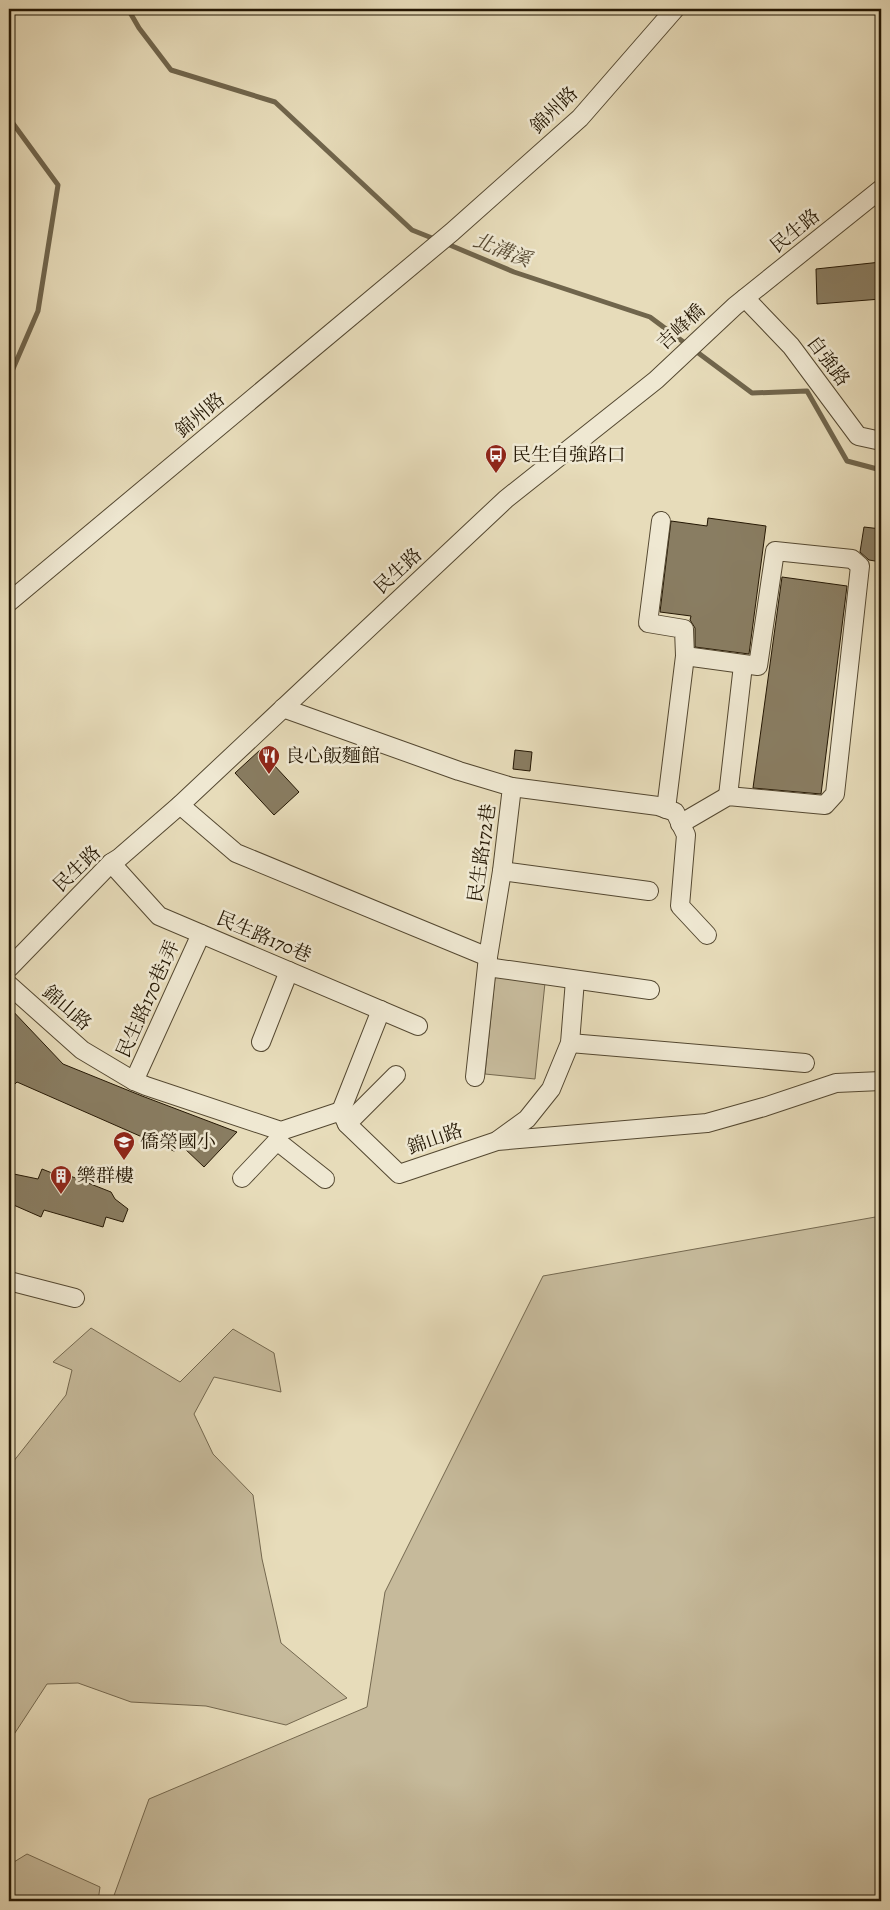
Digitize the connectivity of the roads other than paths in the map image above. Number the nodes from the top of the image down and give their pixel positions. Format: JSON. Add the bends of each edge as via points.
{"nodes":[{"id":1,"x":675,"y":9,"type":"edge"},
{"id":2,"x":881,"y":189,"type":"edge"},
{"id":3,"x":740,"y":302,"type":"junction"},
{"id":4,"x":656,"y":380,"type":"joint"},
{"id":5,"x":881,"y":441,"type":"edge"},
{"id":6,"x":661,"y":521,"type":"dead end"},
{"id":7,"x":9,"y":602,"type":"edge"},
{"id":8,"x":685,"y":656,"type":"junction"},
{"id":9,"x":743,"y":665,"type":"junction"},
{"id":10,"x":282,"y":708,"type":"junction"},
{"id":11,"x":512,"y":787,"type":"junction"},
{"id":12,"x":728,"y":796,"type":"junction"},
{"id":13,"x":180,"y":805,"type":"junction"},
{"id":14,"x":666,"y":808,"type":"junction"},
{"id":15,"x":680,"y":824,"type":"junction"},
{"id":16,"x":111,"y":863,"type":"junction"},
{"id":17,"x":502,"y":870,"type":"junction"},
{"id":18,"x":649,"y":891,"type":"dead end"},
{"id":19,"x":201,"y":934,"type":"junction"},
{"id":20,"x":707,"y":935,"type":"dead end"},
{"id":21,"x":487,"y":962,"type":"junction"},
{"id":22,"x":9,"y":968,"type":"edge"},
{"id":23,"x":289,"y":971,"type":"junction"},
{"id":24,"x":575,"y":980,"type":"junction"},
{"id":25,"x":9,"y":985,"type":"edge"},
{"id":26,"x":650,"y":990,"type":"dead end"},
{"id":27,"x":382,"y":1010,"type":"junction"},
{"id":28,"x":418,"y":1026,"type":"dead end"},
{"id":29,"x":261,"y":1042,"type":"dead end"},
{"id":30,"x":570,"y":1043,"type":"junction"},
{"id":31,"x":805,"y":1063,"type":"dead end"},
{"id":32,"x":396,"y":1075,"type":"dead end"},
{"id":33,"x":475,"y":1077,"type":"dead end"},
{"id":34,"x":134,"y":1081,"type":"junction"},
{"id":35,"x":881,"y":1081,"type":"edge"},
{"id":36,"x":344,"y":1118,"type":"junction"},
{"id":37,"x":279,"y":1136,"type":"junction"},
{"id":38,"x":497,"y":1141,"type":"junction"},
{"id":39,"x":242,"y":1178,"type":"dead end"},
{"id":40,"x":325,"y":1179,"type":"dead end"},
{"id":41,"x":9,"y":1281,"type":"edge"},
{"id":42,"x":75,"y":1298,"type":"dead end"}],
"edges":[{"from":1,"to":7,"type":"street","name":"錦州路","via":[[580,118],[452,232]]},
{"from":2,"to":3,"type":"street","name":"民生路"},
{"from":3,"to":4,"type":"street","name":"吉峰橋"},
{"from":3,"to":5,"type":"street","name":"自強路","via":[[791,346],[858,436]]},
{"from":4,"to":10,"type":"street","name":"民生路","via":[[506,499]]},
{"from":6,"to":8,"type":"street","via":[[648,623],[684,629]]},
{"from":8,"to":9,"type":"street"},
{"from":8,"to":14,"type":"street"},
{"from":9,"to":12,"type":"street"},
{"from":9,"to":12,"type":"street","via":[[758,666],[775,551],[852,559],[860,566],[835,794],[825,805]]},
{"from":10,"to":11,"type":"street","name":"民生路172巷"},
{"from":10,"to":13,"type":"street","name":"民生路"},
{"from":11,"to":14,"type":"street"},
{"from":11,"to":17,"type":"street","name":"民生路172巷"},
{"from":12,"to":15,"type":"street"},
{"from":13,"to":16,"type":"street","name":"民生路"},
{"from":13,"to":21,"type":"street","via":[[236,853]]},
{"from":14,"to":15,"type":"street","via":[[675,812]]},
{"from":15,"to":20,"type":"street","via":[[686,835],[680,906]]},
{"from":16,"to":19,"type":"street","name":"民生路170巷","via":[[159,916]]},
{"from":16,"to":22,"type":"street","name":"民生路"},
{"from":17,"to":18,"type":"street"},
{"from":17,"to":21,"type":"street","name":"民生路172巷"},
{"from":19,"to":23,"type":"street","name":"民生路170巷"},
{"from":19,"to":34,"type":"street","name":"民生路170巷1弄"},
{"from":21,"to":24,"type":"street"},
{"from":21,"to":33,"type":"street","name":"民生路172巷"},
{"from":23,"to":27,"type":"street","name":"民生路170巷"},
{"from":23,"to":29,"type":"street"},
{"from":24,"to":26,"type":"street"},
{"from":24,"to":30,"type":"street"},
{"from":25,"to":34,"type":"street","name":"錦山路","via":[[82,1050]]},
{"from":27,"to":28,"type":"street","name":"民生路170巷"},
{"from":27,"to":36,"type":"street"},
{"from":30,"to":31,"type":"street"},
{"from":30,"to":38,"type":"street","via":[[551,1088],[528,1119]]},
{"from":32,"to":36,"type":"street"},
{"from":34,"to":37,"type":"street","name":"錦山路"},
{"from":35,"to":38,"type":"street","name":"錦山路","via":[[836,1083],[707,1123]]},
{"from":36,"to":37,"type":"street"},
{"from":36,"to":38,"type":"street","name":"錦山路","via":[[399,1174]]},
{"from":37,"to":39,"type":"street"},
{"from":37,"to":40,"type":"street"},
{"from":41,"to":42,"type":"street"}]}
